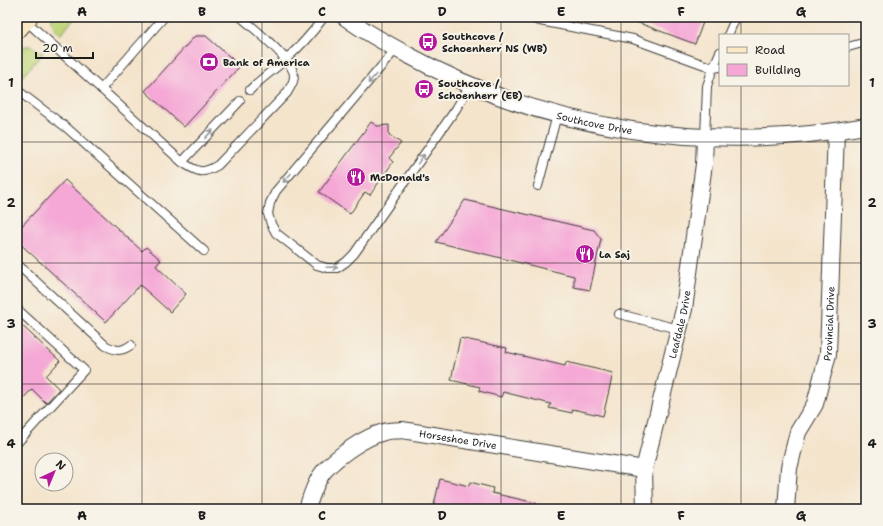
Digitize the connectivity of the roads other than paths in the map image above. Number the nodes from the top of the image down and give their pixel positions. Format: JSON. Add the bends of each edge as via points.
{"nodes":[{"id":1,"x":164,"y":17,"type":"edge"},
{"id":2,"x":241,"y":17,"type":"edge"},
{"id":3,"x":324,"y":17,"type":"edge"},
{"id":4,"x":345,"y":17,"type":"edge"},
{"id":5,"x":528,"y":17,"type":"edge"},
{"id":6,"x":736,"y":17,"type":"edge"},
{"id":7,"x":22,"y":21,"type":"edge"},
{"id":8,"x":728,"y":34,"type":"edge"},
{"id":9,"x":866,"y":42,"type":"edge"},
{"id":10,"x":849,"y":47,"type":"edge"},
{"id":11,"x":396,"y":49,"type":"junction"},
{"id":12,"x":719,"y":56,"type":"edge"},
{"id":13,"x":286,"y":59,"type":"junction"},
{"id":14,"x":716,"y":67,"type":"edge"},
{"id":15,"x":470,"y":85,"type":"junction"},
{"id":16,"x":101,"y":88,"type":"junction"},
{"id":17,"x":17,"y":90,"type":"edge"},
{"id":18,"x":250,"y":90,"type":"dead end"},
{"id":19,"x":240,"y":101,"type":"dead end"},
{"id":20,"x":557,"y":115,"type":"junction"},
{"id":21,"x":866,"y":126,"type":"edge"},
{"id":22,"x":836,"y":132,"type":"junction"},
{"id":23,"x":705,"y":138,"type":"junction"},
{"id":24,"x":182,"y":162,"type":"junction"},
{"id":25,"x":538,"y":186,"type":"dead end"},
{"id":26,"x":204,"y":251,"type":"dead end"},
{"id":27,"x":17,"y":264,"type":"edge"},
{"id":28,"x":17,"y":308,"type":"edge"},
{"id":29,"x":620,"y":314,"type":"dead end"},
{"id":30,"x":678,"y":329,"type":"junction"},
{"id":31,"x":131,"y":345,"type":"dead end"},
{"id":32,"x":17,"y":443,"type":"edge"},
{"id":33,"x":644,"y":469,"type":"junction"},
{"id":34,"x":307,"y":509,"type":"edge"},
{"id":35,"x":645,"y":509,"type":"edge"},
{"id":36,"x":786,"y":509,"type":"edge"}],
"edges":[{"from":1,"to":16,"type":"lane"},
{"from":2,"to":13,"type":"lane"},
{"from":3,"to":13,"type":"lane"},
{"from":4,"to":11,"type":"street","name":"Southcove Drive"},
{"from":5,"to":14,"type":"lane","via":[[633,40]]},
{"from":6,"to":8,"type":"lane"},
{"from":7,"to":16,"type":"lane"},
{"from":9,"to":10,"type":"lane"},
{"from":11,"to":15,"type":"street","name":"Southcove Drive"},
{"from":11,"to":15,"type":"lane","one_way":true,"via":[[276,191],[270,202],[268,214],[276,233],[317,265],[337,268],[354,254],[456,109]]},
{"from":12,"to":14,"type":"lane"},
{"from":13,"to":18,"type":"lane"},
{"from":13,"to":24,"type":"lane","via":[[294,76],[287,92],[218,164],[210,170],[201,172]]},
{"from":14,"to":23,"type":"lane","via":[[707,86]]},
{"from":15,"to":20,"type":"street","name":"Southcove Drive"},
{"from":16,"to":24,"type":"lane"},
{"from":17,"to":26,"type":"lane","via":[[67,128]]},
{"from":24,"to":19,"type":"lane","one_way":true},
{"from":20,"to":23,"type":"street","name":"Southcove Drive","via":[[637,131]]},
{"from":20,"to":25,"type":"lane"},
{"from":21,"to":22,"type":"street","name":"Southcove Drive"},
{"from":22,"to":23,"type":"street","name":"Southcove Drive","via":[[776,137]]},
{"from":22,"to":36,"type":"street","name":"Provincial Drive","via":[[828,354],[815,404],[798,432],[789,468]]},
{"from":23,"to":30,"type":"street","name":"Leafdale Drive","via":[[704,164],[685,302]]},
{"from":27,"to":31,"type":"lane","via":[[106,346],[116,351],[124,350]]},
{"from":28,"to":32,"type":"lane","via":[[84,370]]},
{"from":29,"to":30,"type":"lane"},
{"from":30,"to":33,"type":"street","name":"Leafdale Drive"},
{"from":33,"to":34,"type":"street","name":"Horseshoe Drive","via":[[402,430],[384,432],[367,439],[324,471],[311,494]]},
{"from":33,"to":35,"type":"street","name":"Leafdale Drive"}]}
